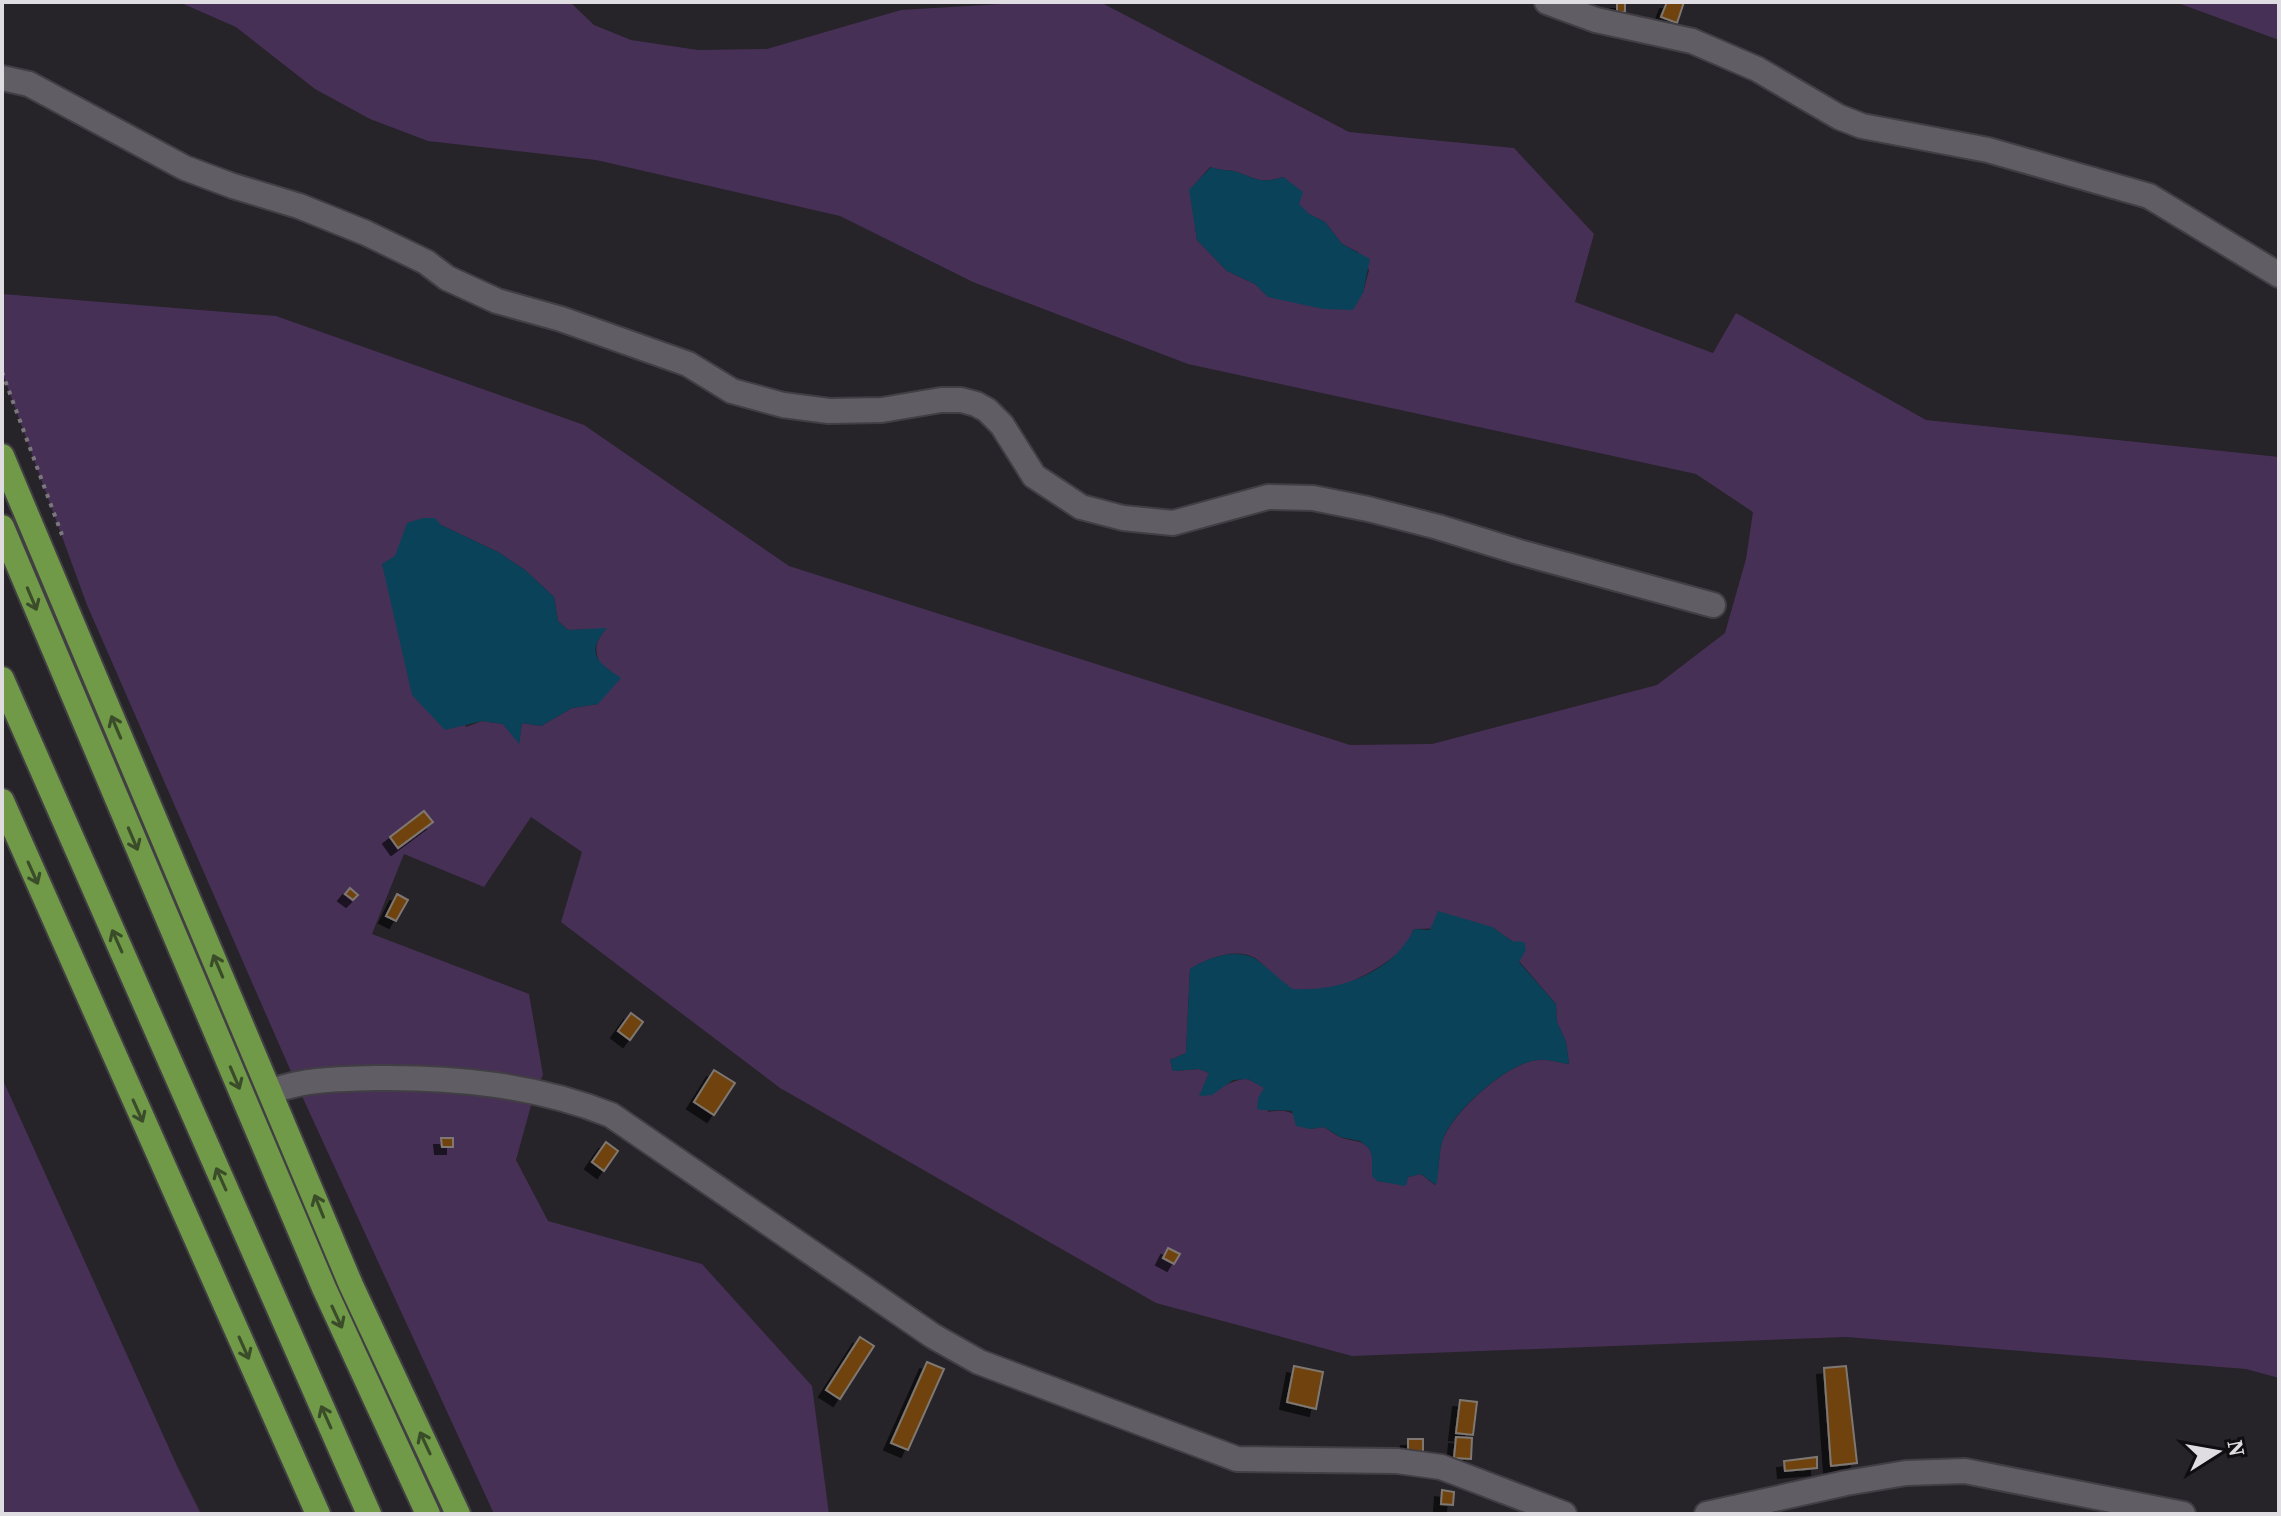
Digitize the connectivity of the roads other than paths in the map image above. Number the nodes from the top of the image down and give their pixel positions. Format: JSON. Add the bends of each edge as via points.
{"nodes":[{"id":1,"x":1547,"y":2,"type":"edge"},
{"id":2,"x":2,"y":78,"type":"edge"},
{"id":3,"x":2279,"y":275,"type":"edge"},
{"id":4,"x":2,"y":456,"type":"edge"},
{"id":5,"x":2,"y":527,"type":"edge"},
{"id":6,"x":1713,"y":605,"type":"dead end"},
{"id":7,"x":2,"y":679,"type":"edge"},
{"id":8,"x":2,"y":801,"type":"edge"},
{"id":9,"x":272,"y":1091,"type":"junction"},
{"id":10,"x":318,"y":1514,"type":"edge"},
{"id":11,"x":369,"y":1514,"type":"edge"},
{"id":12,"x":428,"y":1514,"type":"edge"},
{"id":13,"x":458,"y":1514,"type":"edge"},
{"id":14,"x":1564,"y":1514,"type":"edge"},
{"id":15,"x":1707,"y":1514,"type":"edge"},
{"id":16,"x":2183,"y":1514,"type":"edge"}],
"edges":[{"from":1,"to":3,"type":"street","via":[[1596,20],[1692,41],[1757,69],[1862,126],[1988,150],[2149,196]]},
{"from":2,"to":6,"type":"street","via":[[29,84],[185,168],[366,233],[497,301],[688,364],[743,395],[783,405],[858,412],[941,400],[976,404],[1002,425],[1034,476],[1081,507],[1173,523],[1268,497],[1313,498],[1438,527]]},
{"from":9,"to":4,"type":"highway","one_way":true},
{"from":5,"to":12,"type":"highway","one_way":true,"via":[[324,1288]]},
{"from":11,"to":7,"type":"highway","one_way":true},
{"from":8,"to":10,"type":"highway","one_way":true},
{"from":13,"to":9,"type":"highway","one_way":true,"via":[[351,1285]]},
{"from":9,"to":14,"type":"street","via":[[328,1079],[420,1077],[515,1086],[572,1100],[611,1115],[933,1336],[979,1362],[1237,1459],[1397,1461],[1441,1467]]},
{"from":15,"to":16,"type":"street","via":[[1906,1473],[1965,1471]]}]}
